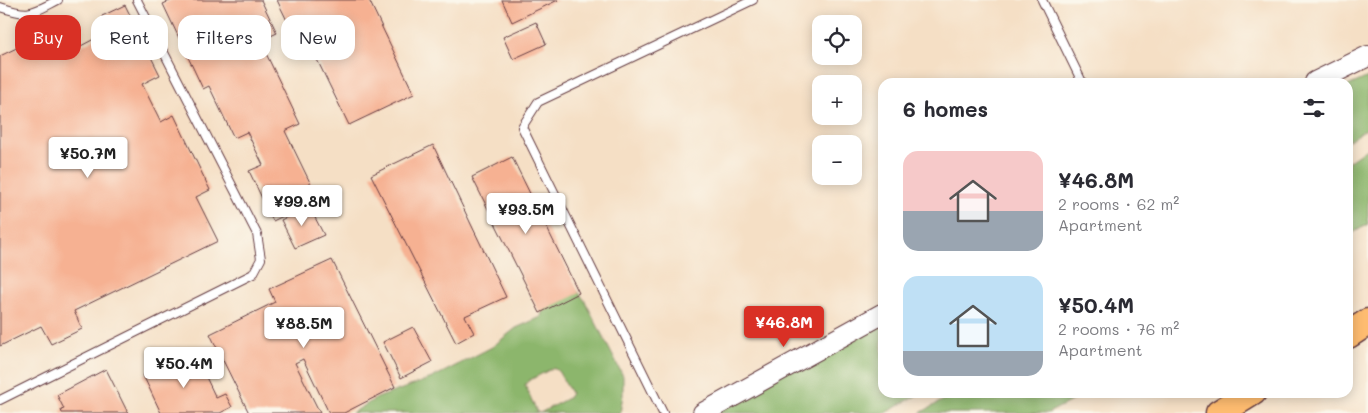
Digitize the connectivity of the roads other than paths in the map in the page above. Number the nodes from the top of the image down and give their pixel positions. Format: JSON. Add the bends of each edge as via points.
{"nodes":[{"id":1,"x":58,"y":0,"type":"edge"},
{"id":2,"x":137,"y":0,"type":"edge"},
{"id":3,"x":753,"y":0,"type":"edge"},
{"id":4,"x":1042,"y":0,"type":"edge"},
{"id":5,"x":0,"y":7,"type":"edge"},
{"id":6,"x":1368,"y":56,"type":"edge"},
{"id":7,"x":1080,"y":78,"type":"edge"},
{"id":8,"x":1323,"y":78,"type":"edge"},
{"id":9,"x":878,"y":316,"type":"edge"},
{"id":10,"x":1368,"y":322,"type":"edge"},
{"id":11,"x":1353,"y":331,"type":"edge"},
{"id":12,"x":1243,"y":398,"type":"edge"},
{"id":13,"x":0,"y":400,"type":"edge"},
{"id":14,"x":663,"y":413,"type":"edge"},
{"id":15,"x":704,"y":413,"type":"edge"},
{"id":16,"x":1219,"y":413,"type":"edge"}],
"edges":[{"from":1,"to":5,"type":"lane","via":[[35,12],[22,14]]},
{"from":2,"to":13,"type":"lane","via":[[256,234],[261,259],[253,274]]},
{"from":3,"to":14,"type":"lane","via":[[538,102],[522,127]]},
{"from":4,"to":7,"type":"lane"},
{"from":6,"to":8,"type":"street"},
{"from":9,"to":15,"type":"street"},
{"from":10,"to":11,"type":"highway"},
{"from":12,"to":16,"type":"highway"}]}
